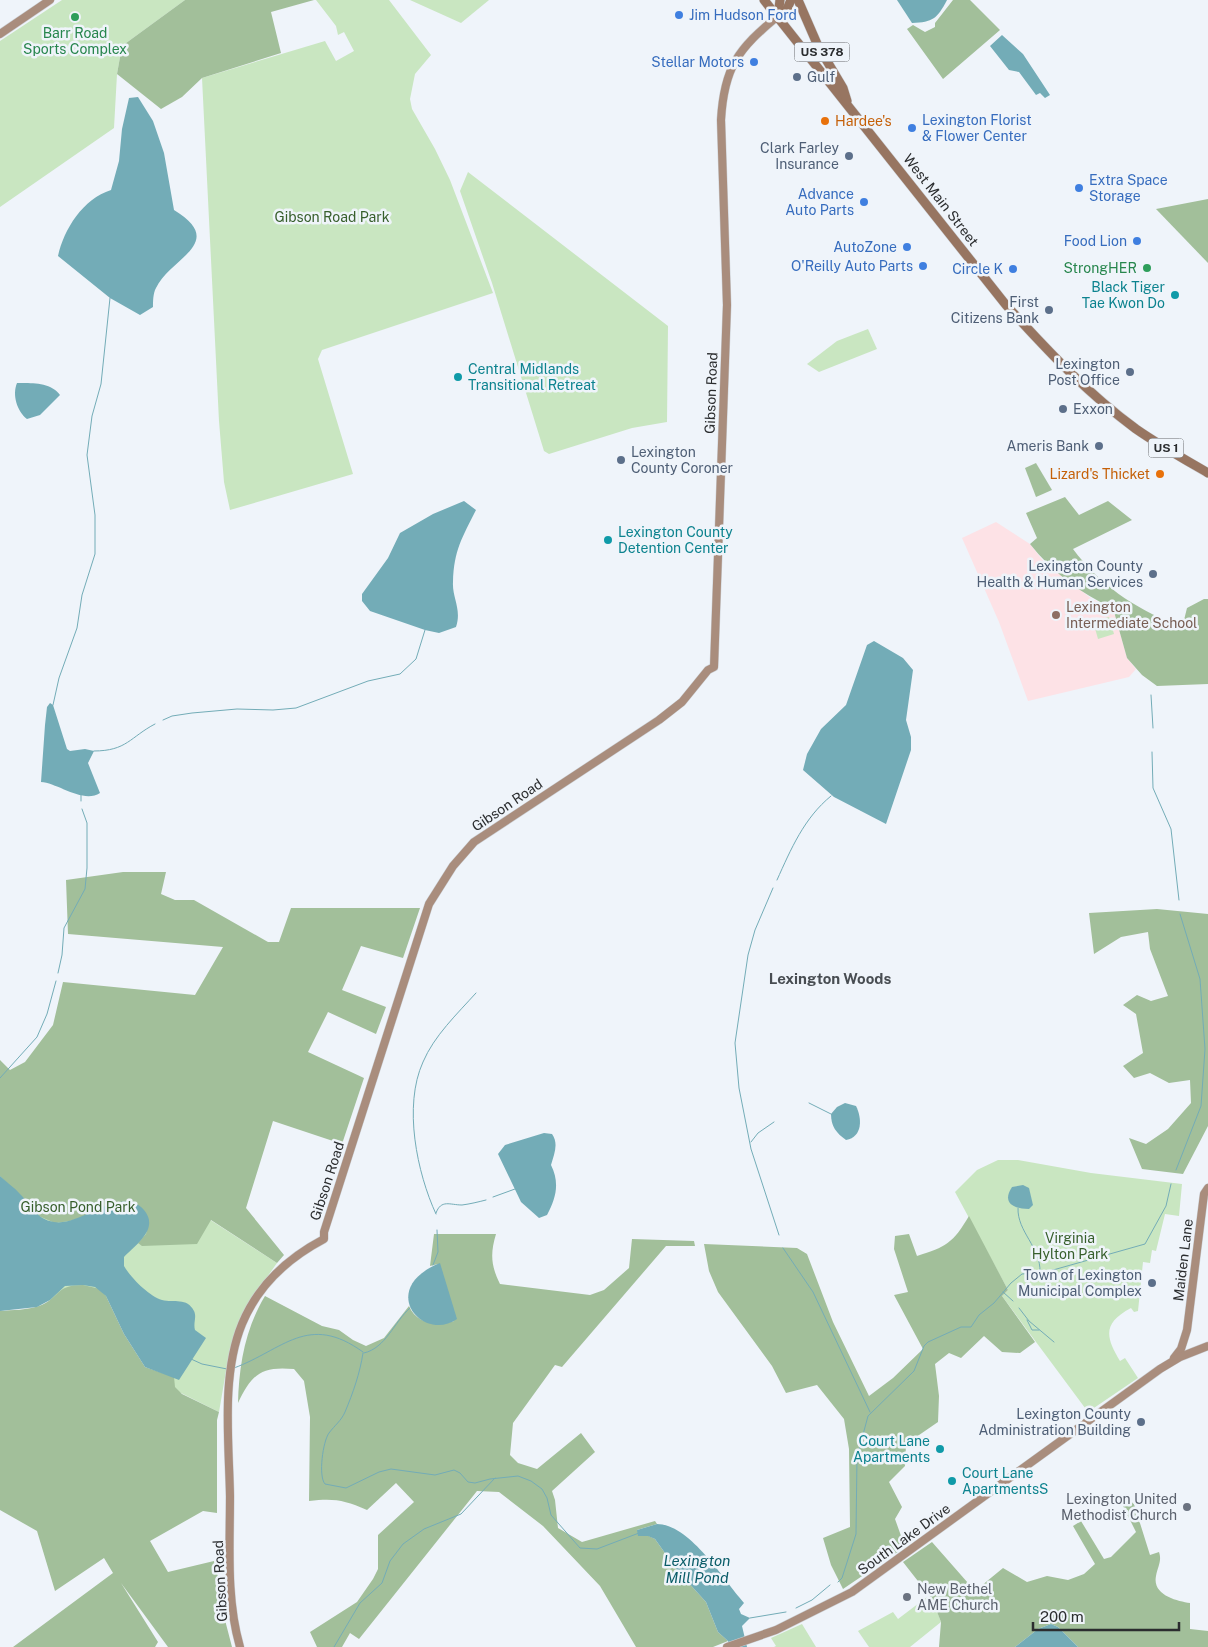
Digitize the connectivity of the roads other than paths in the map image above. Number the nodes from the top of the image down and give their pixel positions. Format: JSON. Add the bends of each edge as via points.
{"nodes":[{"id":1,"x":50,"y":0,"type":"edge"},
{"id":2,"x":764,"y":0,"type":"edge"},
{"id":3,"x":780,"y":0,"type":"edge"},
{"id":4,"x":791,"y":0,"type":"edge"},
{"id":5,"x":798,"y":0,"type":"edge"},
{"id":6,"x":778,"y":16,"type":"junction"},
{"id":7,"x":0,"y":34,"type":"edge"},
{"id":8,"x":847,"y":103,"type":"junction"},
{"id":9,"x":1208,"y":474,"type":"edge"},
{"id":10,"x":1206,"y":1191,"type":"edge"},
{"id":11,"x":1188,"y":1330,"type":"junction"},
{"id":12,"x":1208,"y":1346,"type":"edge"},
{"id":13,"x":1194,"y":1351,"type":"junction"},
{"id":14,"x":1170,"y":1362,"type":"junction"},
{"id":15,"x":240,"y":1647,"type":"edge"},
{"id":16,"x":727,"y":1647,"type":"edge"}],
"edges":[{"from":1,"to":7,"type":"street"},
{"from":2,"to":6,"type":"main road","name":"West Main Street","number":"US 1"},
{"from":3,"to":6,"type":"main road"},
{"from":4,"to":6,"type":"main road","via":[[787,9]]},
{"from":5,"to":8,"type":"main road","number":"US 378","via":[[818,46],[843,88]]},
{"from":6,"to":8,"type":"main road","name":"West Main Street","number":"US 1"},
{"from":6,"to":15,"type":"street","name":"Gibson Road","via":[[741,50],[728,75],[722,100],[727,305],[714,667],[673,711],[489,831],[466,850],[429,904],[324,1239],[294,1258],[267,1282],[246,1316],[234,1349],[229,1382],[231,1593]]},
{"from":8,"to":9,"type":"main road","name":"West Main Street","number":"US 1","via":[[1006,305],[1053,356],[1083,386],[1138,430]]},
{"from":10,"to":11,"type":"street","name":"Maiden Lane"},
{"from":11,"to":13,"type":"street","name":"Maiden Lane"},
{"from":11,"to":14,"type":"street","name":"Maiden Lane","via":[[1181,1349]]},
{"from":12,"to":13,"type":"street","name":"South Lake Drive"},
{"from":13,"to":14,"type":"street","name":"South Lake Drive"},
{"from":14,"to":16,"type":"street","name":"South Lake Drive","via":[[867,1582],[776,1630]]}]}
